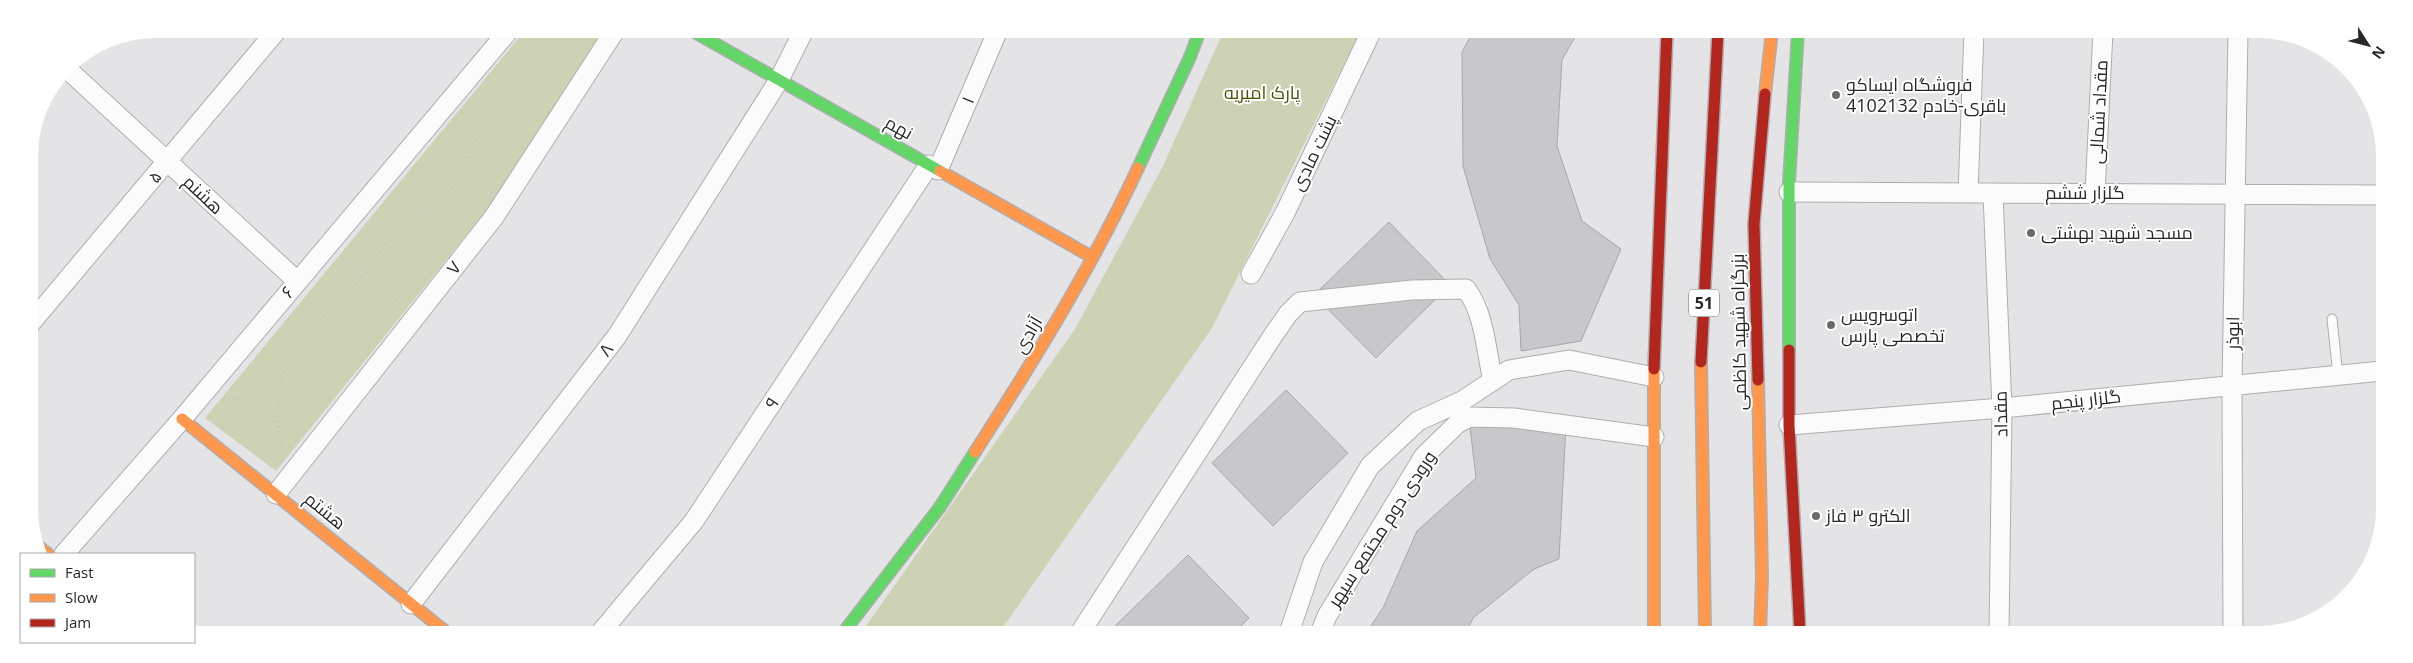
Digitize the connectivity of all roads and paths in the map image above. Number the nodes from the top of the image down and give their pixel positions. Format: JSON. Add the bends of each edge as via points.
{"nodes":[{"id":1,"x":270,"y":38,"type":"edge"},
{"id":2,"x":502,"y":38,"type":"edge"},
{"id":3,"x":553,"y":38,"type":"edge"},
{"id":4,"x":610,"y":38,"type":"edge"},
{"id":5,"x":705,"y":38,"type":"edge"},
{"id":6,"x":800,"y":38,"type":"edge"},
{"id":7,"x":994,"y":38,"type":"edge"},
{"id":8,"x":1198,"y":38,"type":"edge"},
{"id":9,"x":1368,"y":38,"type":"edge"},
{"id":10,"x":1667,"y":38,"type":"edge"},
{"id":11,"x":1718,"y":38,"type":"edge"},
{"id":12,"x":1771,"y":38,"type":"edge"},
{"id":13,"x":1781,"y":38,"type":"edge"},
{"id":14,"x":1798,"y":38,"type":"edge"},
{"id":15,"x":1974,"y":38,"type":"edge"},
{"id":16,"x":2103,"y":38,"type":"edge"},
{"id":17,"x":2238,"y":38,"type":"edge"},
{"id":18,"x":72,"y":73,"type":"edge"},
{"id":19,"x":779,"y":80,"type":"junction"},
{"id":20,"x":1762,"y":121,"type":"junction"},
{"id":21,"x":167,"y":162,"type":"junction"},
{"id":22,"x":934,"y":168,"type":"junction"},
{"id":23,"x":1789,"y":192,"type":"junction"},
{"id":24,"x":1968,"y":193,"type":"junction"},
{"id":25,"x":2235,"y":193,"type":"junction"},
{"id":26,"x":1993,"y":194,"type":"junction"},
{"id":27,"x":2095,"y":194,"type":"junction"},
{"id":28,"x":2376,"y":195,"type":"edge"},
{"id":29,"x":326,"y":248,"type":"junction"},
{"id":30,"x":1092,"y":257,"type":"junction"},
{"id":31,"x":366,"y":273,"type":"junction"},
{"id":32,"x":1251,"y":274,"type":"dead end"},
{"id":33,"x":297,"y":281,"type":"junction"},
{"id":34,"x":38,"y":315,"type":"edge"},
{"id":35,"x":415,"y":317,"type":"junction"},
{"id":36,"x":2332,"y":319,"type":"dead end"},
{"id":37,"x":2376,"y":372,"type":"edge"},
{"id":38,"x":2338,"y":376,"type":"junction"},
{"id":39,"x":1654,"y":377,"type":"junction"},
{"id":40,"x":1492,"y":381,"type":"junction"},
{"id":41,"x":2232,"y":386,"type":"junction"},
{"id":42,"x":2002,"y":408,"type":"junction"},
{"id":43,"x":187,"y":412,"type":"junction"},
{"id":44,"x":277,"y":417,"type":"junction"},
{"id":45,"x":1789,"y":425,"type":"junction"},
{"id":46,"x":1654,"y":437,"type":"junction"},
{"id":47,"x":281,"y":488,"type":"junction"},
{"id":48,"x":65,"y":553,"type":"edge"},
{"id":49,"x":1705,"y":576,"type":"junction"},
{"id":50,"x":1762,"y":577,"type":"junction"},
{"id":51,"x":411,"y":604,"type":"junction"},
{"id":52,"x":1292,"y":625,"type":"edge"},
{"id":53,"x":1323,"y":625,"type":"edge"},
{"id":54,"x":1654,"y":625,"type":"edge"},
{"id":55,"x":1701,"y":625,"type":"edge"},
{"id":56,"x":1706,"y":625,"type":"edge"},
{"id":57,"x":1760,"y":625,"type":"edge"},
{"id":58,"x":1767,"y":625,"type":"edge"},
{"id":59,"x":1800,"y":625,"type":"edge"},
{"id":60,"x":1999,"y":625,"type":"edge"},
{"id":61,"x":2233,"y":625,"type":"edge"},
{"id":62,"x":438,"y":626,"type":"edge"},
{"id":63,"x":606,"y":626,"type":"edge"},
{"id":64,"x":849,"y":626,"type":"edge"},
{"id":65,"x":1085,"y":626,"type":"edge"}],
"edges":[{"from":1,"to":21,"type":"street","name":"۵"},
{"from":2,"to":29,"type":"street","name":"۶"},
{"from":3,"to":31,"type":"path","via":[[532,74],[492,124],[470,145],[468,165],[439,207],[413,217],[392,235]]},
{"from":4,"to":35,"type":"street","name":"۷","via":[[494,217]]},
{"from":5,"to":19,"type":"main road","name":"نهم"},
{"from":6,"to":19,"type":"street","name":"۸"},
{"from":7,"to":22,"type":"street","name":"۱"},
{"from":8,"to":30,"type":"main road","name":"آزادی","via":[[1118,210]]},
{"from":9,"to":32,"type":"street","name":"پشت مادی","via":[[1285,213]]},
{"from":10,"to":39,"type":"main road"},
{"from":11,"to":49,"type":"main road","name":"بزرگراه شهید کاظمی","number":"51","via":[[1700,384]]},
{"from":12,"to":20,"type":"main road","name":"بزرگراه شهید کاظمی"},
{"from":13,"to":20,"type":"main road"},
{"from":14,"to":23,"type":"main road"},
{"from":15,"to":24,"type":"street"},
{"from":16,"to":27,"type":"street","name":"مقداد شمالی"},
{"from":17,"to":25,"type":"street","name":"ابوذر"},
{"from":18,"to":21,"type":"street","name":"هشنم"},
{"from":19,"to":22,"type":"main road","name":"نهم"},
{"from":19,"to":51,"type":"street","name":"۸","via":[[617,336]]},
{"from":20,"to":50,"type":"main road","name":"بزرگراه شهید کاظمی","via":[[1754,224]]},
{"from":21,"to":33,"type":"street","name":"هشنم"},
{"from":21,"to":34,"type":"street","name":"۵"},
{"from":22,"to":30,"type":"main road","name":"نهم"},
{"from":22,"to":63,"type":"street","name":"۹","via":[[694,521]]},
{"from":23,"to":24,"type":"street","name":"گلزار ششم"},
{"from":23,"to":45,"type":"main road"},
{"from":24,"to":26,"type":"street","name":"گلزار ششم"},
{"from":25,"to":27,"type":"street","name":"گلزار ششم"},
{"from":25,"to":28,"type":"street","name":"گلزار ششم"},
{"from":25,"to":41,"type":"street","name":"ابوذر"},
{"from":26,"to":27,"type":"street","name":"گلزار ششم"},
{"from":26,"to":42,"type":"street","name":"مقداد"},
{"from":29,"to":31,"type":"path"},
{"from":29,"to":33,"type":"street","name":"۶"},
{"from":30,"to":64,"type":"main road","name":"آزادی","via":[[1032,363],[940,507]]},
{"from":31,"to":35,"type":"path"},
{"from":31,"to":44,"type":"path","via":[[302,338],[281,379]]},
{"from":33,"to":43,"type":"street","name":"۶"},
{"from":35,"to":47,"type":"street","name":"۷"},
{"from":36,"to":38,"type":"lane"},
{"from":37,"to":38,"type":"street","name":"گلزار پنجم"},
{"from":38,"to":41,"type":"street","name":"گلزار پنجم"},
{"from":39,"to":40,"type":"street","via":[[1569,360],[1509,370]]},
{"from":39,"to":46,"type":"main road"},
{"from":40,"to":52,"type":"street","via":[[1462,401],[1418,421],[1370,466],[1313,562]]},
{"from":40,"to":65,"type":"street","via":[[1478,312],[1466,290],[1412,290],[1300,302],[1274,334]]},
{"from":41,"to":42,"type":"street","name":"گلزار پنجم"},
{"from":41,"to":61,"type":"street","name":"ابوذر"},
{"from":42,"to":45,"type":"street","name":"گلزار پنجم"},
{"from":42,"to":60,"type":"street","name":"مقداد"},
{"from":43,"to":44,"type":"path","via":[[246,396]]},
{"from":43,"to":47,"type":"main road","name":"هشتم"},
{"from":43,"to":48,"type":"street","name":"۶"},
{"from":44,"to":47,"type":"path"},
{"from":45,"to":59,"type":"main road"},
{"from":46,"to":53,"type":"street","name":"ورودی دوم مجتمع سپهر","via":[[1514,418],[1470,417],[1458,423],[1424,456]]},
{"from":46,"to":54,"type":"main road"},
{"from":47,"to":51,"type":"main road","name":"هشتم"},
{"from":49,"to":55,"type":"main road"},
{"from":49,"to":56,"type":"main road","name":"بزرگراه شهید کاظمی","number":"51"},
{"from":50,"to":57,"type":"main road","name":"بزرگراه شهید کاظمی"},
{"from":50,"to":58,"type":"main road"},
{"from":51,"to":62,"type":"main road","name":"هشتم"}]}
